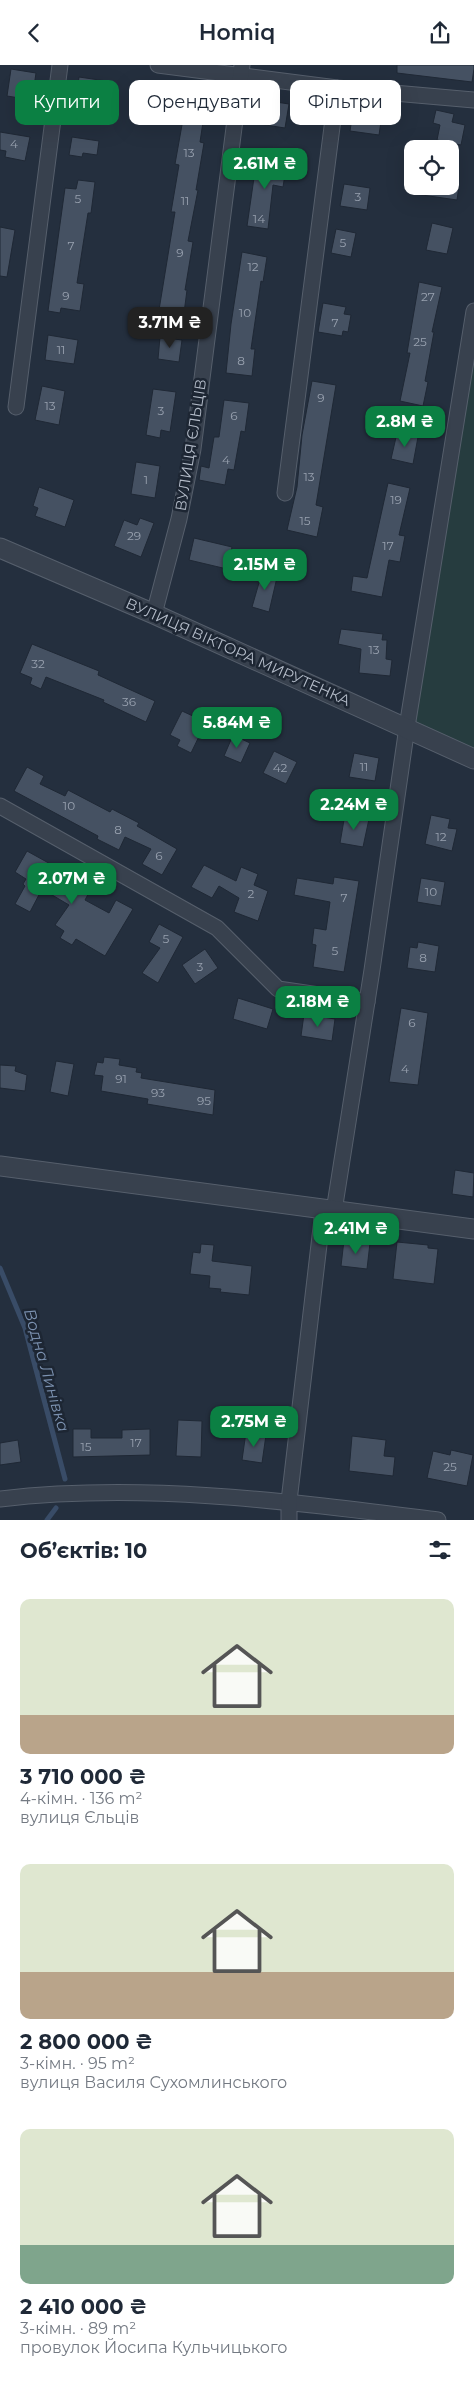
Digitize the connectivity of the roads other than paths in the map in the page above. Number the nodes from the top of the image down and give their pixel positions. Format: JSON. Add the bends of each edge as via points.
{"nodes":[{"id":1,"x":60,"y":65,"type":"edge"},
{"id":2,"x":158,"y":65,"type":"edge"},
{"id":3,"x":241,"y":70,"type":"edge"},
{"id":4,"x":294,"y":80,"type":"edge"},
{"id":5,"x":401,"y":93,"type":"edge"},
{"id":6,"x":474,"y":99,"type":"edge"},
{"id":7,"x":332,"y":125,"type":"edge"},
{"id":8,"x":474,"y":311,"type":"edge"},
{"id":9,"x":16,"y":407,"type":"dead end"},
{"id":10,"x":285,"y":493,"type":"dead end"},
{"id":11,"x":0,"y":548,"type":"edge"},
{"id":12,"x":154,"y":614,"type":"junction"},
{"id":13,"x":407,"y":727,"type":"junction"},
{"id":14,"x":474,"y":759,"type":"edge"},
{"id":15,"x":0,"y":806,"type":"edge"},
{"id":16,"x":367,"y":1003,"type":"junction"},
{"id":17,"x":0,"y":1166,"type":"edge"},
{"id":18,"x":334,"y":1211,"type":"junction"},
{"id":19,"x":474,"y":1229,"type":"edge"},
{"id":20,"x":0,"y":1499,"type":"edge"},
{"id":21,"x":289,"y":1501,"type":"junction"},
{"id":22,"x":289,"y":1520,"type":"edge"},
{"id":23,"x":438,"y":1520,"type":"edge"}],
"edges":[{"from":1,"to":9,"type":"street"},
{"from":2,"to":3,"type":"street"},
{"from":3,"to":4,"type":"street"},
{"from":3,"to":12,"type":"street","name":"ВУЛИЦЯ ЄЛЬЦІВ","via":[[193,449]]},
{"from":5,"to":6,"type":"street"},
{"from":7,"to":10,"type":"street"},
{"from":8,"to":13,"type":"street"},
{"from":11,"to":12,"type":"street","name":"ВУЛИЦЯ ВІКТОРА МИРУТЕНКА"},
{"from":12,"to":13,"type":"street","name":"ВУЛИЦЯ ВІКТОРА МИРУТЕНКА"},
{"from":13,"to":14,"type":"street","name":"ВУЛИЦЯ ВІКТОРА МИРУТЕНКА"},
{"from":13,"to":16,"type":"street"},
{"from":15,"to":16,"type":"street","via":[[217,928],[278,989]]},
{"from":16,"to":18,"type":"street"},
{"from":17,"to":18,"type":"street"},
{"from":18,"to":19,"type":"street"},
{"from":18,"to":21,"type":"street","via":[[322,1219]]},
{"from":20,"to":21,"type":"street","via":[[148,1491]]},
{"from":21,"to":22,"type":"street"},
{"from":21,"to":23,"type":"street"}]}
